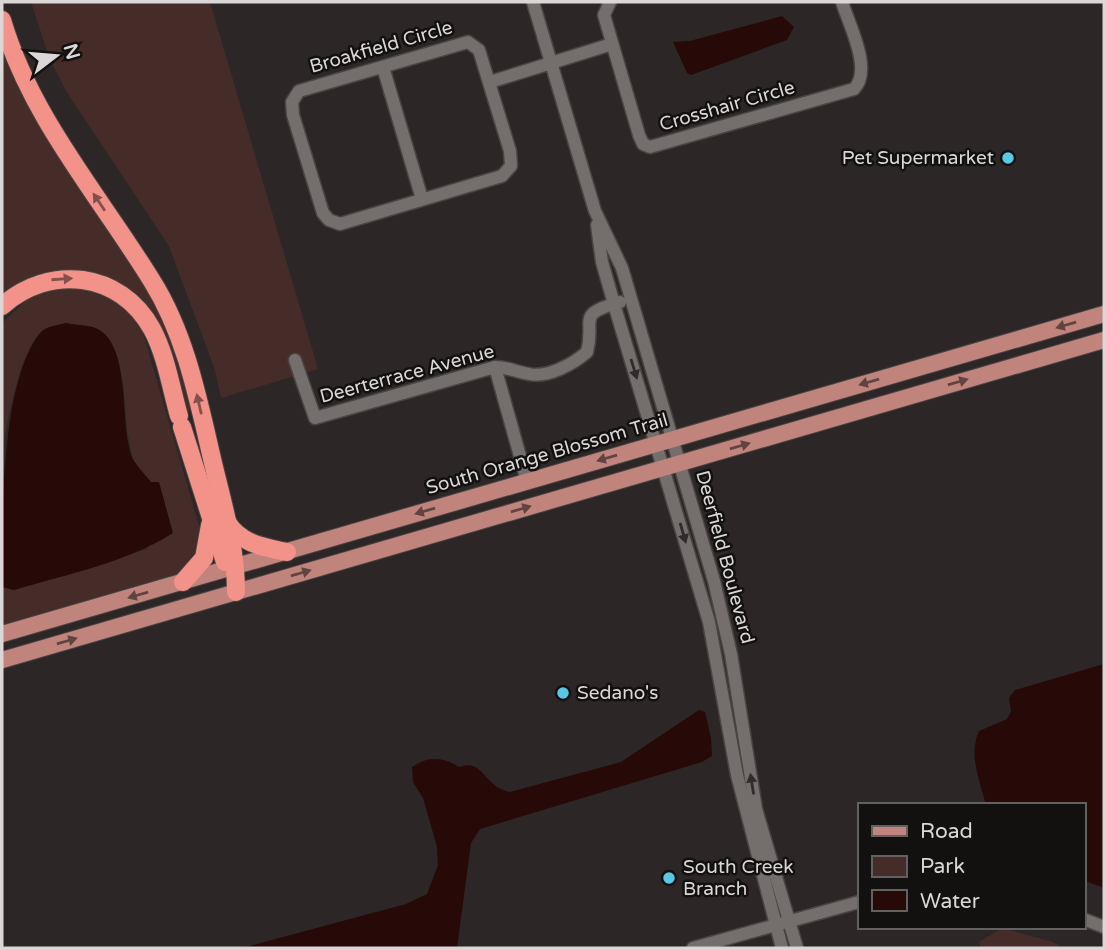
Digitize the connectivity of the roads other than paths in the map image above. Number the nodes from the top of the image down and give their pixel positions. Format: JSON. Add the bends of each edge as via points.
{"nodes":[{"id":1,"x":533,"y":2,"type":"edge"},
{"id":2,"x":610,"y":2,"type":"edge"},
{"id":3,"x":842,"y":2,"type":"edge"},
{"id":4,"x":2,"y":20,"type":"edge"},
{"id":5,"x":612,"y":44,"type":"junction"},
{"id":6,"x":551,"y":63,"type":"junction"},
{"id":7,"x":383,"y":66,"type":"junction"},
{"id":8,"x":490,"y":82,"type":"junction"},
{"id":9,"x":422,"y":199,"type":"junction"},
{"id":10,"x":595,"y":211,"type":"junction"},
{"id":11,"x":631,"y":299,"type":"junction"},
{"id":12,"x":614,"y":304,"type":"junction"},
{"id":13,"x":2,"y":306,"type":"edge"},
{"id":14,"x":1104,"y":314,"type":"edge"},
{"id":15,"x":1028,"y":336,"type":"junction"},
{"id":16,"x":1104,"y":340,"type":"edge"},
{"id":17,"x":295,"y":360,"type":"dead end"},
{"id":18,"x":495,"y":367,"type":"junction"},
{"id":19,"x":993,"y":372,"type":"junction"},
{"id":20,"x":664,"y":442,"type":"junction"},
{"id":21,"x":672,"y":466,"type":"junction"},
{"id":22,"x":527,"y":481,"type":"junction"},
{"id":23,"x":483,"y":494,"type":"junction"},
{"id":24,"x":209,"y":514,"type":"junction"},
{"id":25,"x":227,"y":521,"type":"junction"},
{"id":26,"x":456,"y":528,"type":"junction"},
{"id":27,"x":287,"y":552,"type":"junction"},
{"id":28,"x":232,"y":567,"type":"junction"},
{"id":29,"x":183,"y":582,"type":"junction"},
{"id":30,"x":236,"y":592,"type":"junction"},
{"id":31,"x":724,"y":617,"type":"junction"},
{"id":32,"x":709,"y":622,"type":"junction"},
{"id":33,"x":2,"y":634,"type":"edge"},
{"id":34,"x":2,"y":660,"type":"edge"},
{"id":35,"x":858,"y":902,"type":"edge"},
{"id":36,"x":789,"y":920,"type":"junction"},
{"id":37,"x":1085,"y":920,"type":"edge"},
{"id":38,"x":775,"y":924,"type":"junction"},
{"id":39,"x":1104,"y":927,"type":"edge"},
{"id":40,"x":692,"y":948,"type":"edge"},
{"id":41,"x":782,"y":948,"type":"edge"},
{"id":42,"x":797,"y":948,"type":"edge"}],
"edges":[{"from":1,"to":6,"type":"street","name":"Deerfield Boulevard"},
{"from":2,"to":5,"type":"street","via":[[604,15]]},
{"from":3,"to":5,"type":"street","name":"Crosshair Circle","via":[[863,69],[854,89],[664,145],[643,144]]},
{"from":25,"to":4,"type":"highway","one_way":true,"via":[[173,320],[32,97]]},
{"from":5,"to":6,"type":"street"},
{"from":6,"to":8,"type":"street"},
{"from":6,"to":10,"type":"street","name":"Deerfield Boulevard"},
{"from":7,"to":8,"type":"street","name":"Broakfield Circle","via":[[468,42],[479,50]]},
{"from":7,"to":9,"type":"street"},
{"from":7,"to":9,"type":"street","name":"Broakfield Circle","via":[[299,91],[292,102],[293,115],[329,220],[340,224]]},
{"from":8,"to":9,"type":"street","name":"Broakfield Circle","via":[[512,166],[502,176]]},
{"from":10,"to":11,"type":"street","name":"Deerfield Boulevard"},
{"from":10,"to":12,"type":"street","name":"Deerfield Boulevard"},
{"from":11,"to":12,"type":"street","name":"Deerterrace Avenue"},
{"from":11,"to":20,"type":"street","name":"Deerfield Boulevard"},
{"from":12,"to":18,"type":"street","name":"Deerterrace Avenue","via":[[593,312],[587,320],[587,352],[571,366],[531,375]]},
{"from":12,"to":20,"type":"street","name":"Deerfield Boulevard","one_way":true},
{"from":13,"to":24,"type":"highway","one_way":true,"via":[[18,292],[50,280],[85,279],[117,291],[141,313],[152,330]]},
{"from":14,"to":15,"type":"main road","name":"South Orange Blossom Trail","one_way":true},
{"from":15,"to":19,"type":"main road","via":[[1006,352]]},
{"from":15,"to":20,"type":"main road","name":"South Orange Blossom Trail","one_way":true},
{"from":16,"to":19,"type":"main road"},
{"from":17,"to":18,"type":"street","name":"Deerterrace Avenue","via":[[315,418]]},
{"from":18,"to":22,"type":"street"},
{"from":21,"to":19,"type":"main road","one_way":true},
{"from":20,"to":21,"type":"street","name":"Deerfield Boulevard"},
{"from":20,"to":22,"type":"main road","name":"South Orange Blossom Trail","one_way":true},
{"from":26,"to":21,"type":"main road","one_way":true},
{"from":21,"to":31,"type":"street","name":"Deerfield Boulevard"},
{"from":21,"to":32,"type":"street","name":"Deerfield Boulevard","one_way":true},
{"from":22,"to":23,"type":"main road","name":"South Orange Blossom Trail"},
{"from":23,"to":26,"type":"main road"},
{"from":23,"to":27,"type":"main road","name":"South Orange Blossom Trail","one_way":true},
{"from":24,"to":28,"type":"highway"},
{"from":24,"to":29,"type":"highway","via":[[210,538],[204,558]]},
{"from":25,"to":27,"type":"highway","via":[[233,532],[250,543]]},
{"from":25,"to":28,"type":"highway"},
{"from":30,"to":26,"type":"main road","one_way":true},
{"from":27,"to":28,"type":"main road","name":"South Orange Blossom Trail"},
{"from":28,"to":29,"type":"main road","name":"South Orange Blossom Trail"},
{"from":28,"to":30,"type":"highway"},
{"from":29,"to":33,"type":"main road","name":"South Orange Blossom Trail","one_way":true},
{"from":34,"to":30,"type":"main road","one_way":true},
{"from":31,"to":32,"type":"street"},
{"from":36,"to":31,"type":"street","name":"Deerfield Boulevard","one_way":true,"via":[[756,809]]},
{"from":32,"to":38,"type":"street","name":"Deerfield Boulevard","via":[[737,775]]},
{"from":35,"to":36,"type":"street"},
{"from":36,"to":38,"type":"street"},
{"from":36,"to":42,"type":"street","name":"Deerfield Boulevard"},
{"from":37,"to":39,"type":"street"},
{"from":38,"to":40,"type":"street"},
{"from":38,"to":41,"type":"street","name":"Deerfield Boulevard"}]}
